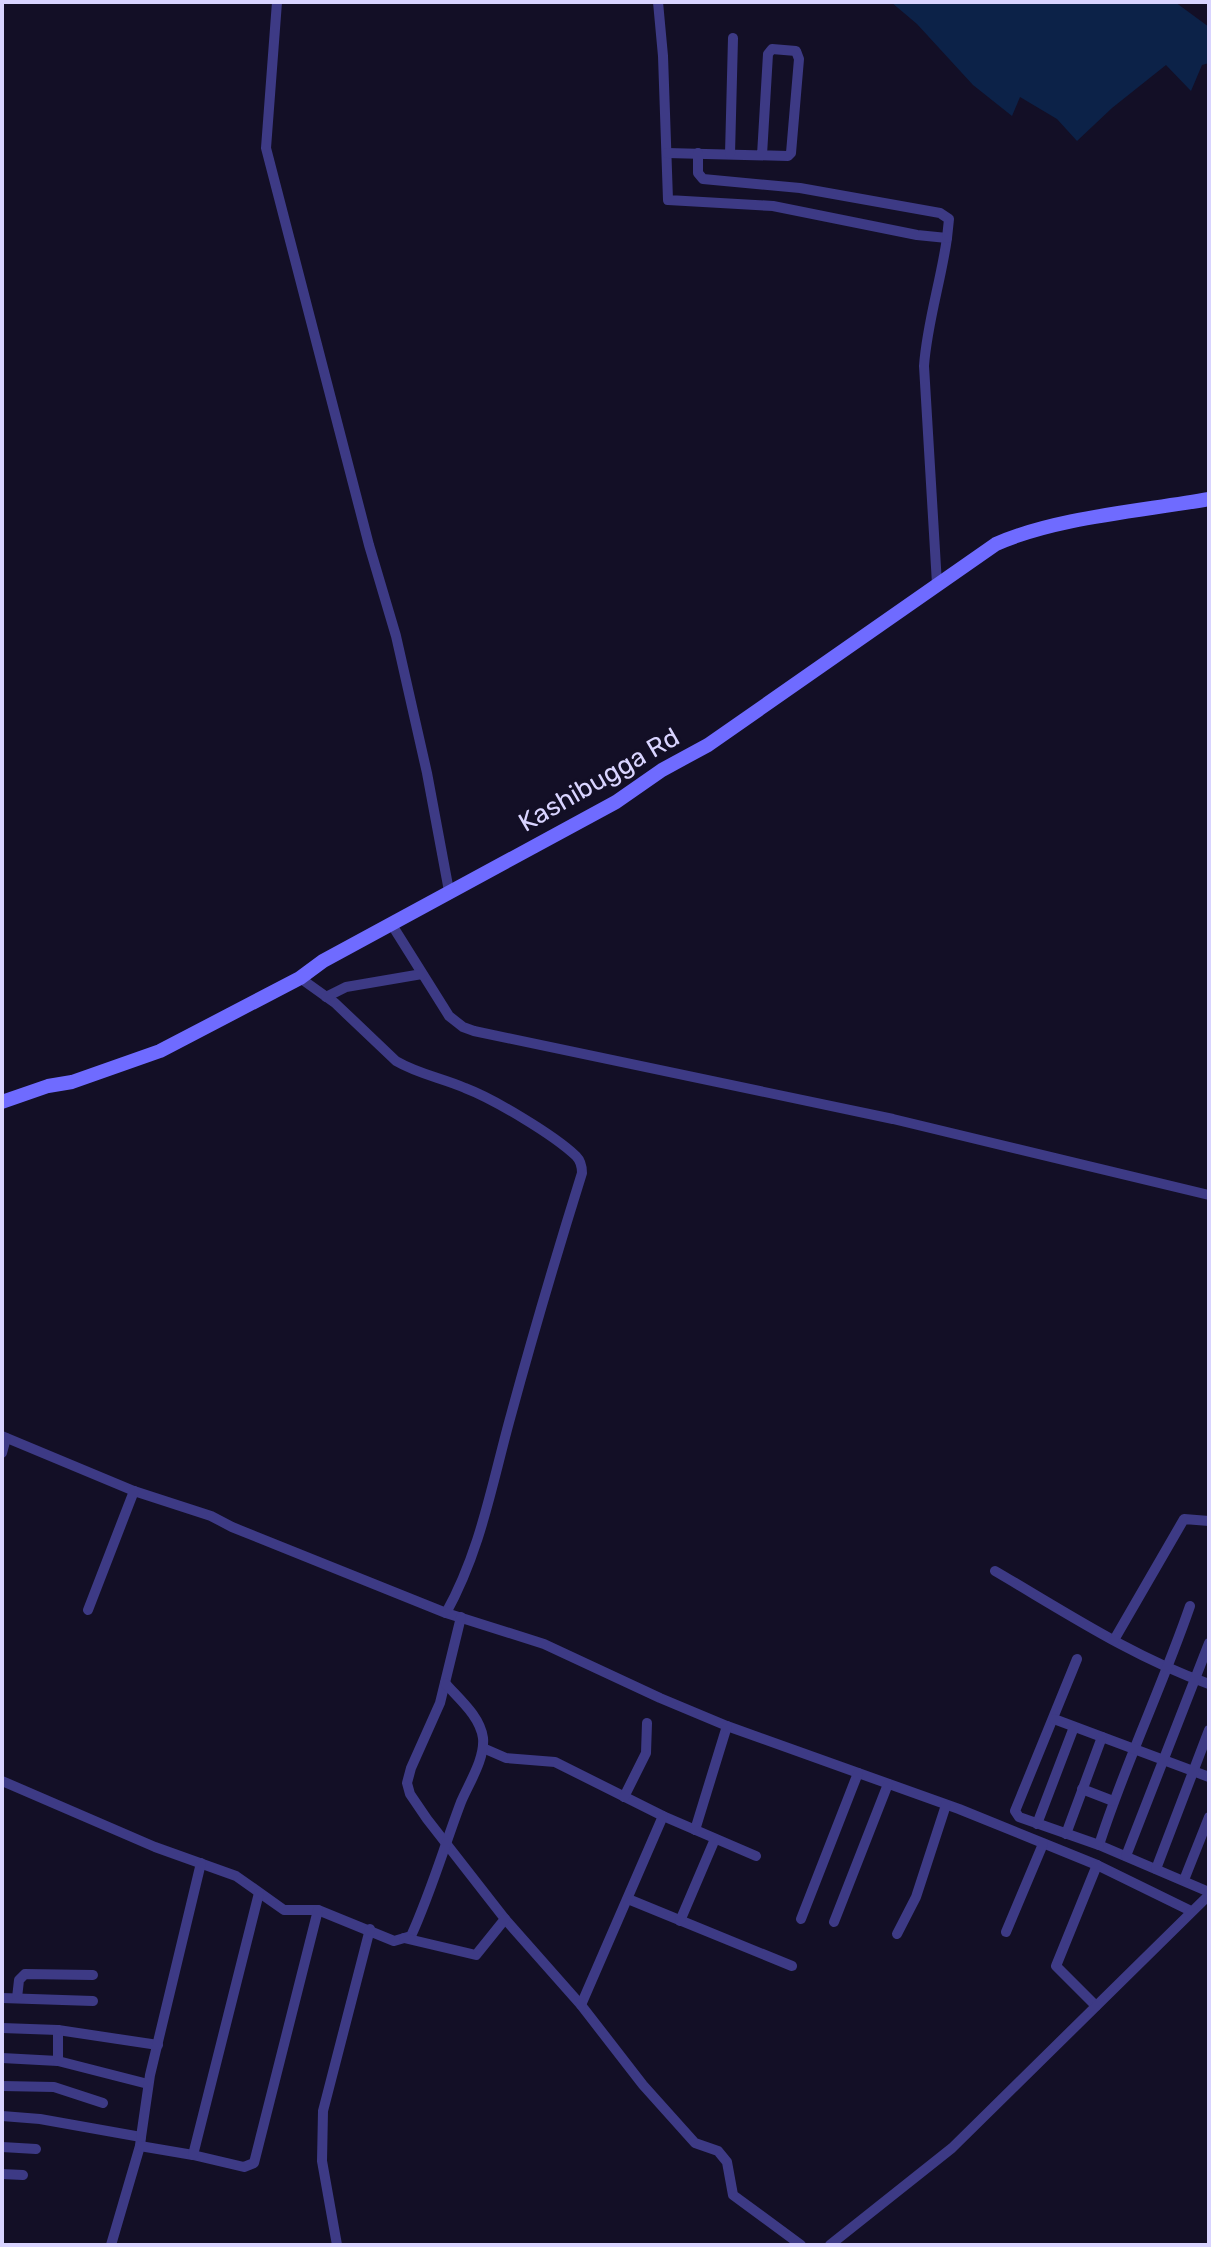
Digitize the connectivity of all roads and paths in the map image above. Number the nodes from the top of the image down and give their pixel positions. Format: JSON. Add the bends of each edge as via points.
{"nodes":[{"id":1,"x":277,"y":2,"type":"edge"},
{"id":2,"x":658,"y":2,"type":"edge"},
{"id":3,"x":733,"y":38,"type":"dead end"},
{"id":4,"x":667,"y":153,"type":"junction"},
{"id":5,"x":698,"y":153,"type":"junction"},
{"id":6,"x":730,"y":154,"type":"junction"},
{"id":7,"x":762,"y":155,"type":"junction"},
{"id":8,"x":947,"y":238,"type":"junction"},
{"id":9,"x":1209,"y":499,"type":"edge"},
{"id":10,"x":937,"y":584,"type":"junction"},
{"id":11,"x":449,"y":891,"type":"junction"},
{"id":12,"x":392,"y":925,"type":"junction"},
{"id":13,"x":422,"y":974,"type":"junction"},
{"id":14,"x":300,"y":978,"type":"junction"},
{"id":15,"x":326,"y":997,"type":"junction"},
{"id":16,"x":2,"y":1102,"type":"edge"},
{"id":17,"x":1209,"y":1195,"type":"edge"},
{"id":18,"x":4,"y":1437,"type":"edge"},
{"id":19,"x":2,"y":1453,"type":"edge"},
{"id":20,"x":134,"y":1491,"type":"junction"},
{"id":21,"x":1209,"y":1521,"type":"edge"},
{"id":22,"x":995,"y":1571,"type":"dead end"},
{"id":23,"x":1190,"y":1606,"type":"dead end"},
{"id":24,"x":88,"y":1610,"type":"dead end"},
{"id":25,"x":446,"y":1613,"type":"junction"},
{"id":26,"x":461,"y":1617,"type":"junction"},
{"id":27,"x":1114,"y":1640,"type":"junction"},
{"id":28,"x":1209,"y":1643,"type":"edge"},
{"id":29,"x":1077,"y":1659,"type":"dead end"},
{"id":30,"x":1168,"y":1669,"type":"junction"},
{"id":31,"x":1195,"y":1679,"type":"junction"},
{"id":32,"x":445,"y":1683,"type":"junction"},
{"id":33,"x":1209,"y":1684,"type":"edge"},
{"id":34,"x":1054,"y":1719,"type":"junction"},
{"id":35,"x":647,"y":1723,"type":"dead end"},
{"id":36,"x":727,"y":1726,"type":"junction"},
{"id":37,"x":1074,"y":1727,"type":"junction"},
{"id":38,"x":1209,"y":1730,"type":"edge"},
{"id":39,"x":1102,"y":1737,"type":"junction"},
{"id":40,"x":483,"y":1748,"type":"junction"},
{"id":41,"x":1134,"y":1750,"type":"junction"},
{"id":42,"x":1163,"y":1760,"type":"junction"},
{"id":43,"x":1193,"y":1771,"type":"junction"},
{"id":44,"x":858,"y":1773,"type":"junction"},
{"id":45,"x":1209,"y":1777,"type":"edge"},
{"id":46,"x":2,"y":1781,"type":"edge"},
{"id":47,"x":888,"y":1784,"type":"junction"},
{"id":48,"x":1082,"y":1789,"type":"junction"},
{"id":49,"x":624,"y":1797,"type":"junction"},
{"id":50,"x":1113,"y":1801,"type":"junction"},
{"id":51,"x":946,"y":1805,"type":"junction"},
{"id":52,"x":663,"y":1816,"type":"junction"},
{"id":53,"x":1209,"y":1817,"type":"edge"},
{"id":54,"x":1037,"y":1824,"type":"junction"},
{"id":55,"x":695,"y":1830,"type":"junction"},
{"id":56,"x":1066,"y":1834,"type":"junction"},
{"id":57,"x":715,"y":1839,"type":"junction"},
{"id":58,"x":1043,"y":1844,"type":"junction"},
{"id":59,"x":446,"y":1845,"type":"junction"},
{"id":60,"x":1099,"y":1845,"type":"junction"},
{"id":61,"x":756,"y":1856,"type":"dead end"},
{"id":62,"x":1126,"y":1856,"type":"junction"},
{"id":63,"x":201,"y":1863,"type":"junction"},
{"id":64,"x":1097,"y":1865,"type":"junction"},
{"id":65,"x":1156,"y":1869,"type":"junction"},
{"id":66,"x":1184,"y":1880,"type":"junction"},
{"id":67,"x":259,"y":1893,"type":"junction"},
{"id":68,"x":1209,"y":1894,"type":"edge"},
{"id":69,"x":628,"y":1899,"type":"junction"},
{"id":70,"x":318,"y":1910,"type":"junction"},
{"id":71,"x":1191,"y":1911,"type":"junction"},
{"id":72,"x":505,"y":1919,"type":"junction"},
{"id":73,"x":801,"y":1919,"type":"dead end"},
{"id":74,"x":680,"y":1921,"type":"junction"},
{"id":75,"x":834,"y":1922,"type":"dead end"},
{"id":76,"x":370,"y":1929,"type":"junction"},
{"id":77,"x":1006,"y":1932,"type":"dead end"},
{"id":78,"x":897,"y":1934,"type":"dead end"},
{"id":79,"x":402,"y":1938,"type":"junction"},
{"id":80,"x":792,"y":1966,"type":"dead end"},
{"id":81,"x":93,"y":1975,"type":"dead end"},
{"id":82,"x":2,"y":1998,"type":"edge"},
{"id":83,"x":17,"y":1998,"type":"junction"},
{"id":84,"x":93,"y":2001,"type":"dead end"},
{"id":85,"x":581,"y":2005,"type":"junction"},
{"id":86,"x":1096,"y":2006,"type":"junction"},
{"id":87,"x":2,"y":2028,"type":"edge"},
{"id":88,"x":58,"y":2030,"type":"junction"},
{"id":89,"x":158,"y":2045,"type":"junction"},
{"id":90,"x":2,"y":2058,"type":"edge"},
{"id":91,"x":58,"y":2061,"type":"junction"},
{"id":92,"x":148,"y":2084,"type":"junction"},
{"id":93,"x":2,"y":2086,"type":"edge"},
{"id":94,"x":103,"y":2103,"type":"dead end"},
{"id":95,"x":2,"y":2116,"type":"edge"},
{"id":96,"x":140,"y":2142,"type":"junction"},
{"id":97,"x":2,"y":2147,"type":"edge"},
{"id":98,"x":36,"y":2149,"type":"dead end"},
{"id":99,"x":193,"y":2155,"type":"junction"},
{"id":100,"x":2,"y":2174,"type":"edge"},
{"id":101,"x":23,"y":2175,"type":"dead end"},
{"id":102,"x":111,"y":2245,"type":"edge"},
{"id":103,"x":337,"y":2245,"type":"edge"},
{"id":104,"x":801,"y":2245,"type":"edge"},
{"id":105,"x":830,"y":2245,"type":"edge"}],
"edges":[{"from":1,"to":11,"type":"street","via":[[266,148],[396,636]]},
{"from":2,"to":4,"type":"street"},
{"from":3,"to":6,"type":"street"},
{"from":4,"to":5,"type":"street"},
{"from":4,"to":8,"type":"street","via":[[668,200],[773,206]]},
{"from":5,"to":6,"type":"street"},
{"from":5,"to":8,"type":"street","via":[[703,179],[800,188],[940,213],[949,219]]},
{"from":6,"to":7,"type":"street"},
{"from":7,"to":7,"type":"street","via":[[788,156],[792,150],[799,59],[791,49],[772,49],[768,54]]},
{"from":8,"to":10,"type":"street","via":[[924,366]]},
{"from":9,"to":10,"type":"main road","name":"Kashibugga Rd","via":[[1023,532]]},
{"from":10,"to":11,"type":"main road","name":"Kashibugga Rd","via":[[708,745],[616,802]]},
{"from":11,"to":12,"type":"main road","name":"Kashibugga Rd"},
{"from":12,"to":13,"type":"street"},
{"from":12,"to":14,"type":"main road","name":"Kashibugga Rd"},
{"from":13,"to":15,"type":"street","via":[[346,987]]},
{"from":13,"to":17,"type":"street","via":[[449,1016],[474,1031],[893,1119]]},
{"from":14,"to":15,"type":"street"},
{"from":14,"to":16,"type":"main road","name":"Kashibugga Rd","via":[[160,1051]]},
{"from":15,"to":25,"type":"street","via":[[396,1061],[468,1088],[542,1131],[582,1164],[481,1533]]},
{"from":18,"to":19,"type":"street"},
{"from":18,"to":20,"type":"street"},
{"from":20,"to":24,"type":"street"},
{"from":20,"to":25,"type":"street","via":[[211,1516]]},
{"from":21,"to":27,"type":"street","via":[[1184,1519]]},
{"from":22,"to":27,"type":"street"},
{"from":23,"to":30,"type":"street"},
{"from":25,"to":26,"type":"street"},
{"from":26,"to":32,"type":"street"},
{"from":26,"to":36,"type":"street","via":[[544,1644]]},
{"from":27,"to":30,"type":"street"},
{"from":28,"to":31,"type":"street"},
{"from":29,"to":34,"type":"street"},
{"from":30,"to":31,"type":"street"},
{"from":30,"to":41,"type":"street"},
{"from":31,"to":33,"type":"street"},
{"from":31,"to":42,"type":"street"},
{"from":32,"to":40,"type":"street","via":[[475,1717]]},
{"from":32,"to":59,"type":"street","via":[[407,1783]]},
{"from":34,"to":37,"type":"street"},
{"from":34,"to":54,"type":"street","via":[[1015,1811]]},
{"from":35,"to":49,"type":"street","via":[[646,1753]]},
{"from":36,"to":44,"type":"street"},
{"from":36,"to":55,"type":"street"},
{"from":37,"to":39,"type":"street"},
{"from":37,"to":54,"type":"street"},
{"from":38,"to":43,"type":"street"},
{"from":39,"to":41,"type":"street"},
{"from":39,"to":48,"type":"street"},
{"from":40,"to":49,"type":"street","via":[[506,1758],[555,1762]]},
{"from":40,"to":59,"type":"street"},
{"from":41,"to":42,"type":"street"},
{"from":41,"to":50,"type":"street"},
{"from":42,"to":43,"type":"street"},
{"from":42,"to":62,"type":"street"},
{"from":43,"to":45,"type":"street"},
{"from":43,"to":65,"type":"street"},
{"from":44,"to":47,"type":"street"},
{"from":44,"to":73,"type":"street"},
{"from":46,"to":63,"type":"street"},
{"from":47,"to":51,"type":"street"},
{"from":47,"to":75,"type":"street"},
{"from":48,"to":50,"type":"street"},
{"from":48,"to":56,"type":"street"},
{"from":49,"to":52,"type":"street"},
{"from":50,"to":60,"type":"street"},
{"from":51,"to":58,"type":"street"},
{"from":51,"to":78,"type":"street","via":[[916,1897]]},
{"from":52,"to":55,"type":"street"},
{"from":52,"to":69,"type":"street"},
{"from":53,"to":66,"type":"street"},
{"from":54,"to":56,"type":"street"},
{"from":55,"to":57,"type":"street"},
{"from":56,"to":60,"type":"street"},
{"from":57,"to":61,"type":"street"},
{"from":57,"to":74,"type":"street"},
{"from":58,"to":64,"type":"street"},
{"from":58,"to":77,"type":"street"},
{"from":59,"to":72,"type":"street"},
{"from":59,"to":79,"type":"street","via":[[411,1936]]},
{"from":60,"to":62,"type":"street"},
{"from":62,"to":65,"type":"street"},
{"from":63,"to":67,"type":"street","via":[[236,1876]]},
{"from":63,"to":89,"type":"street"},
{"from":64,"to":71,"type":"street"},
{"from":64,"to":86,"type":"street","via":[[1056,1966]]},
{"from":65,"to":66,"type":"street"},
{"from":66,"to":68,"type":"street"},
{"from":67,"to":70,"type":"street","via":[[284,1910]]},
{"from":67,"to":99,"type":"street"},
{"from":68,"to":71,"type":"street"},
{"from":69,"to":74,"type":"street"},
{"from":69,"to":85,"type":"street"},
{"from":70,"to":76,"type":"street"},
{"from":70,"to":99,"type":"street","via":[[254,2163],[244,2167]]},
{"from":71,"to":86,"type":"street"},
{"from":72,"to":79,"type":"street","via":[[476,1955]]},
{"from":72,"to":85,"type":"street"},
{"from":74,"to":80,"type":"street"},
{"from":76,"to":79,"type":"street","via":[[394,1941]]},
{"from":76,"to":103,"type":"street","via":[[323,2111],[322,2161]]},
{"from":81,"to":83,"type":"street","via":[[25,1974]]},
{"from":82,"to":83,"type":"street"},
{"from":83,"to":84,"type":"street"},
{"from":85,"to":104,"type":"street","via":[[695,2143],[718,2151],[727,2162],[733,2195]]},
{"from":86,"to":105,"type":"street","via":[[952,2148]]},
{"from":87,"to":88,"type":"street"},
{"from":88,"to":89,"type":"street"},
{"from":88,"to":91,"type":"street"},
{"from":89,"to":92,"type":"street"},
{"from":90,"to":91,"type":"street"},
{"from":91,"to":92,"type":"street"},
{"from":92,"to":96,"type":"street"},
{"from":93,"to":94,"type":"street","via":[[54,2087]]},
{"from":95,"to":96,"type":"street","via":[[40,2119]]},
{"from":96,"to":99,"type":"street"},
{"from":96,"to":102,"type":"street"},
{"from":97,"to":98,"type":"street"},
{"from":100,"to":101,"type":"street"}]}
